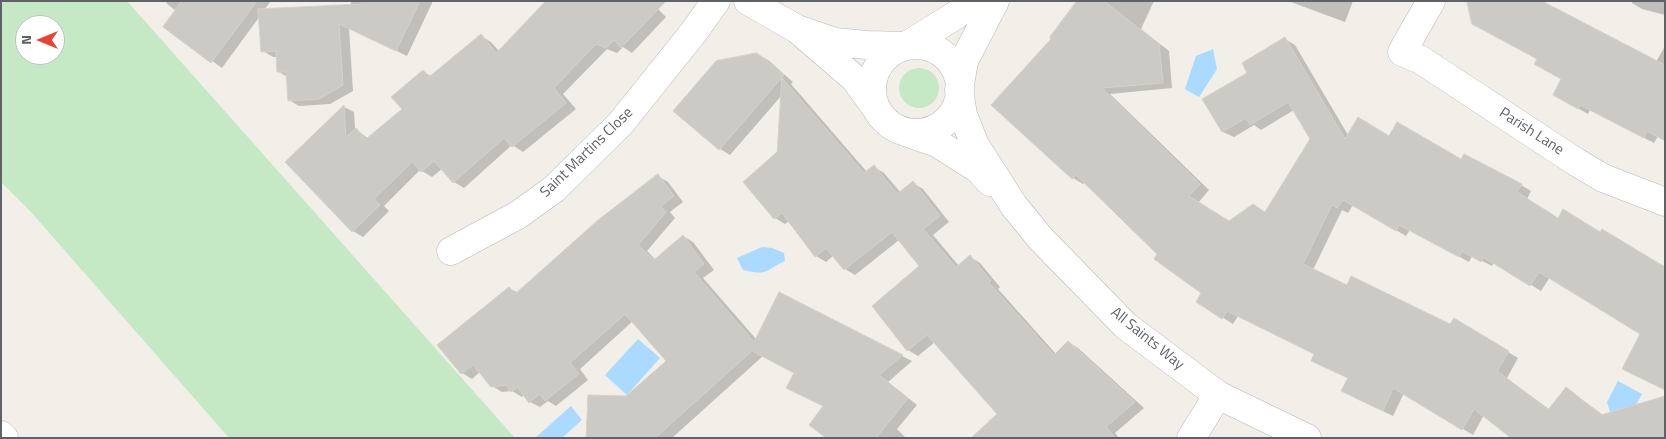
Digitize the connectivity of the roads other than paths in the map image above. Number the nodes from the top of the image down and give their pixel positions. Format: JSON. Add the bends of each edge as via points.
{"nodes":[{"id":1,"x":716,"y":1,"type":"edge"},
{"id":2,"x":748,"y":1,"type":"edge"},
{"id":3,"x":972,"y":1,"type":"edge"},
{"id":4,"x":995,"y":1,"type":"edge"},
{"id":5,"x":1431,"y":1,"type":"edge"},
{"id":6,"x":797,"y":29,"type":"junction"},
{"id":7,"x":906,"y":46,"type":"junction"},
{"id":8,"x":959,"y":90,"type":"junction"},
{"id":9,"x":878,"y":112,"type":"junction"},
{"id":10,"x":900,"y":130,"type":"junction"},
{"id":11,"x":1665,"y":202,"type":"edge"},
{"id":12,"x":1014,"y":206,"type":"junction"},
{"id":13,"x":451,"y":251,"type":"dead end"},
{"id":14,"x":1218,"y":395,"type":"junction"},
{"id":15,"x":1191,"y":438,"type":"edge"},
{"id":16,"x":1307,"y":438,"type":"edge"}],
"edges":[{"from":1,"to":13,"type":"street","name":"Saint Martins Close","via":[[621,123],[554,189],[518,215]]},
{"from":2,"to":6,"type":"street"},
{"from":3,"to":7,"type":"street","via":[[956,15]]},
{"from":4,"to":8,"type":"street","via":[[964,61]]},
{"from":5,"to":11,"type":"street","name":"Parish Lane","via":[[1402,52],[1421,60],[1603,178]]},
{"from":6,"to":7,"type":"street","via":[[835,42]]},
{"from":6,"to":9,"type":"street","via":[[855,79]]},
{"from":7,"to":8,"type":"street","via":[[934,48],[945,56],[954,68]]},
{"from":7,"to":9,"type":"street","via":[[893,51],[875,72],[873,99]]},
{"from":8,"to":10,"type":"street","via":[[954,112],[943,124],[915,134]]},
{"from":8,"to":12,"type":"street","via":[[963,115],[976,145]]},
{"from":9,"to":10,"type":"street"},
{"from":10,"to":12,"type":"street","via":[[936,143],[978,169]]},
{"from":12,"to":14,"type":"street","name":"All Saints Way","via":[[1041,239],[1126,326]]},
{"from":14,"to":15,"type":"street"},
{"from":14,"to":16,"type":"street","name":"All Saints Way"}]}
